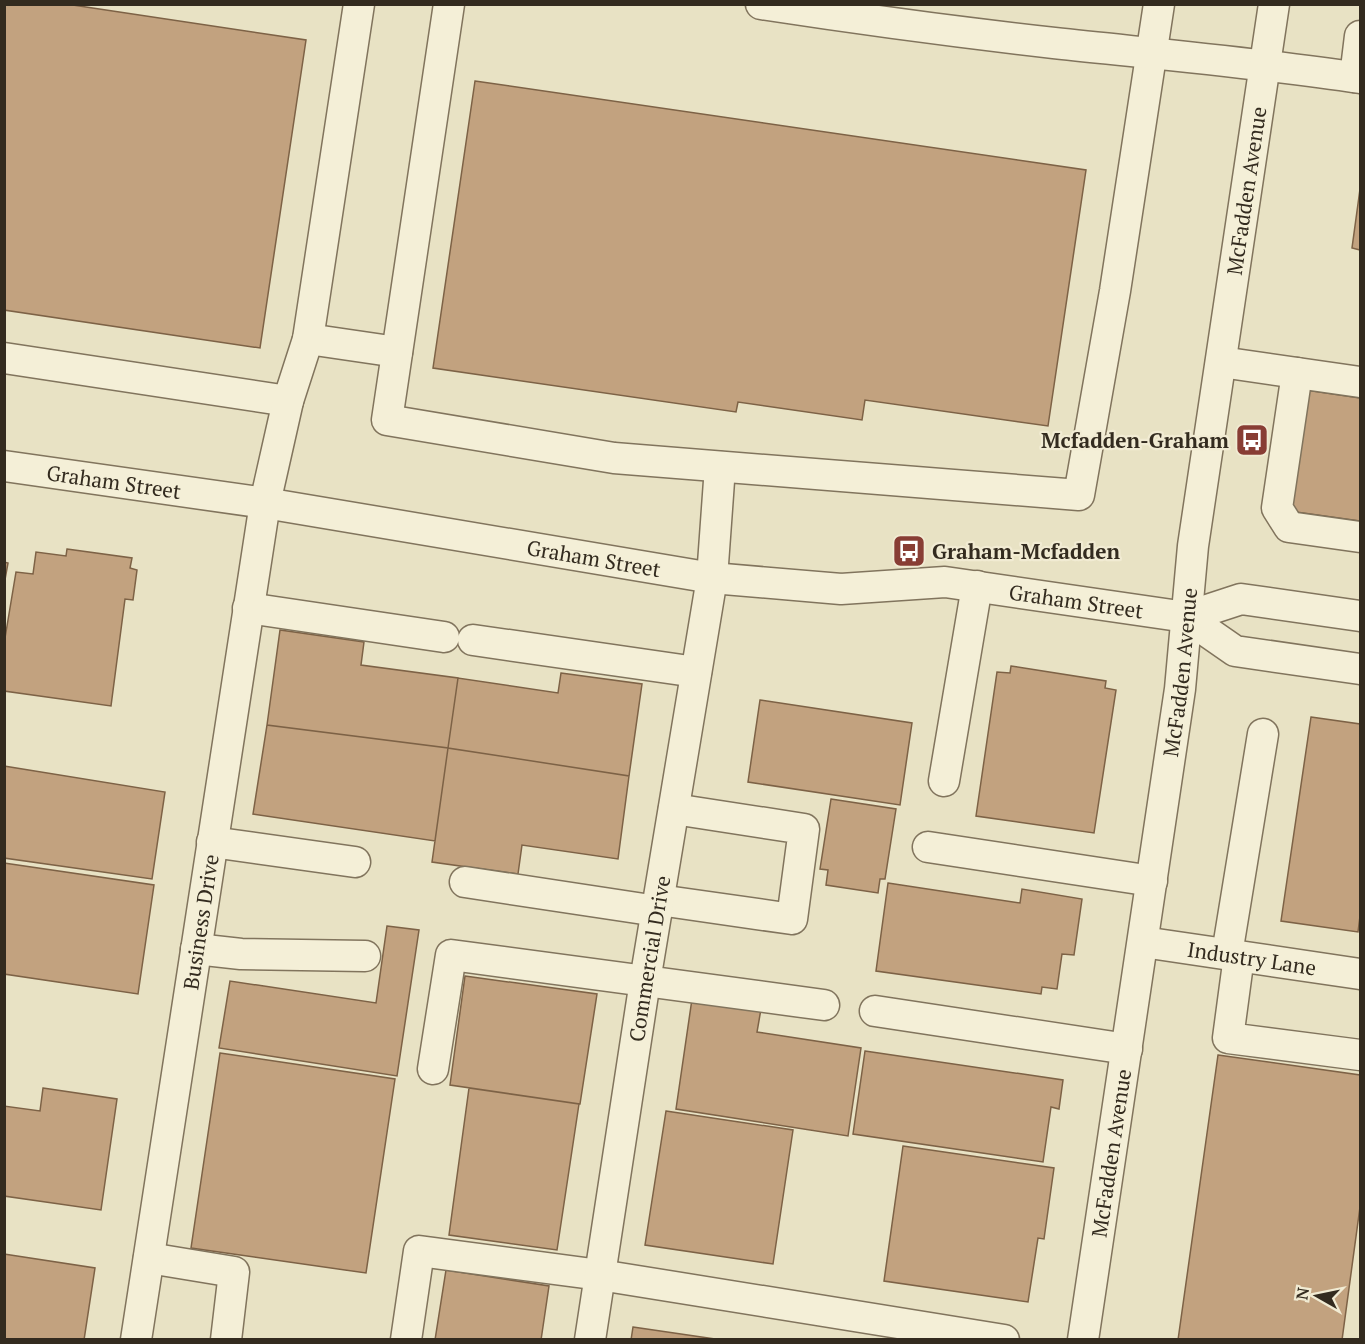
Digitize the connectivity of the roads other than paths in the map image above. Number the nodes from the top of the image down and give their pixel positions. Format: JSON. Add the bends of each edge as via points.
{"nodes":[{"id":1,"x":359,"y":4,"type":"edge"},
{"id":2,"x":449,"y":4,"type":"edge"},
{"id":3,"x":761,"y":4,"type":"edge"},
{"id":4,"x":1159,"y":4,"type":"edge"},
{"id":5,"x":1274,"y":4,"type":"edge"},
{"id":6,"x":1360,"y":36,"type":"edge"},
{"id":7,"x":1152,"y":53,"type":"junction"},
{"id":8,"x":1265,"y":64,"type":"junction"},
{"id":9,"x":1358,"y":77,"type":"edge"},
{"id":10,"x":308,"y":339,"type":"junction"},
{"id":11,"x":397,"y":352,"type":"junction"},
{"id":12,"x":4,"y":358,"type":"edge"},
{"id":13,"x":1221,"y":362,"type":"junction"},
{"id":14,"x":1297,"y":373,"type":"junction"},
{"id":15,"x":1360,"y":382,"type":"edge"},
{"id":16,"x":288,"y":401,"type":"junction"},
{"id":17,"x":4,"y":466,"type":"edge"},
{"id":18,"x":720,"y":467,"type":"junction"},
{"id":19,"x":265,"y":503,"type":"junction"},
{"id":20,"x":1360,"y":537,"type":"edge"},
{"id":21,"x":712,"y":578,"type":"junction"},
{"id":22,"x":977,"y":586,"type":"junction"},
{"id":23,"x":248,"y":608,"type":"junction"},
{"id":24,"x":1360,"y":616,"type":"edge"},
{"id":25,"x":1186,"y":617,"type":"junction"},
{"id":26,"x":1360,"y":669,"type":"edge"},
{"id":27,"x":696,"y":672,"type":"junction"},
{"id":28,"x":1263,"y":734,"type":"dead end"},
{"id":29,"x":944,"y":781,"type":"dead end"},
{"id":30,"x":674,"y":809,"type":"junction"},
{"id":31,"x":212,"y":842,"type":"junction"},
{"id":32,"x":928,"y":847,"type":"dead end"},
{"id":33,"x":355,"y":862,"type":"dead end"},
{"id":34,"x":1152,"y":881,"type":"junction"},
{"id":35,"x":465,"y":882,"type":"dead end"},
{"id":36,"x":658,"y":906,"type":"junction"},
{"id":37,"x":1143,"y":942,"type":"junction"},
{"id":38,"x":196,"y":949,"type":"junction"},
{"id":39,"x":1233,"y":955,"type":"junction"},
{"id":40,"x":365,"y":956,"type":"dead end"},
{"id":41,"x":1360,"y":974,"type":"edge"},
{"id":42,"x":645,"y":981,"type":"junction"},
{"id":43,"x":824,"y":1005,"type":"dead end"},
{"id":44,"x":875,"y":1011,"type":"dead end"},
{"id":45,"x":1127,"y":1049,"type":"junction"},
{"id":46,"x":1360,"y":1055,"type":"edge"},
{"id":47,"x":433,"y":1070,"type":"dead end"},
{"id":48,"x":149,"y":1258,"type":"junction"},
{"id":49,"x":600,"y":1275,"type":"junction"},
{"id":50,"x":145,"y":1338,"type":"edge"},
{"id":51,"x":226,"y":1340,"type":"edge"},
{"id":52,"x":406,"y":1340,"type":"edge"},
{"id":53,"x":590,"y":1340,"type":"edge"},
{"id":54,"x":1004,"y":1340,"type":"edge"},
{"id":55,"x":1083,"y":1340,"type":"edge"}],
"edges":[{"from":1,"to":10,"type":"street","name":"Business Drive"},
{"from":2,"to":11,"type":"street"},
{"from":3,"to":7,"type":"street"},
{"from":4,"to":7,"type":"street"},
{"from":5,"to":8,"type":"street","name":"McFadden Avenue"},
{"from":6,"to":9,"type":"street"},
{"from":7,"to":8,"type":"street"},
{"from":7,"to":18,"type":"street","via":[[1079,495]]},
{"from":8,"to":9,"type":"street"},
{"from":8,"to":13,"type":"street","name":"McFadden Avenue"},
{"from":10,"to":11,"type":"street"},
{"from":10,"to":16,"type":"street","name":"Business Drive"},
{"from":11,"to":18,"type":"street","via":[[387,420],[614,458]]},
{"from":12,"to":16,"type":"street"},
{"from":13,"to":14,"type":"street"},
{"from":13,"to":25,"type":"street","name":"McFadden Avenue"},
{"from":14,"to":15,"type":"street"},
{"from":14,"to":20,"type":"street","via":[[1277,508],[1289,527]]},
{"from":16,"to":19,"type":"street","name":"Business Drive"},
{"from":17,"to":19,"type":"street","name":"Graham Street"},
{"from":18,"to":21,"type":"street","name":"Commercial Drive"},
{"from":19,"to":21,"type":"street","name":"Graham Street"},
{"from":19,"to":23,"type":"street","name":"Business Drive"},
{"from":21,"to":22,"type":"street","name":"Graham Street","via":[[840,589],[945,582]]},
{"from":21,"to":27,"type":"street","name":"Commercial Drive"},
{"from":22,"to":25,"type":"street","name":"Graham Street"},
{"from":22,"to":29,"type":"street"},
{"from":23,"to":27,"type":"street"},
{"from":23,"to":31,"type":"street","name":"Business Drive"},
{"from":24,"to":25,"type":"street","name":"Graham Street","via":[[1241,599]]},
{"from":25,"to":26,"type":"street","name":"Graham Street","via":[[1235,651]]},
{"from":25,"to":34,"type":"street","name":"McFadden Avenue","via":[[1180,689]]},
{"from":27,"to":30,"type":"street","name":"Commercial Drive"},
{"from":28,"to":39,"type":"street"},
{"from":30,"to":36,"type":"street","name":"Commercial Drive"},
{"from":30,"to":36,"type":"street","via":[[804,829],[792,919]]},
{"from":31,"to":33,"type":"street"},
{"from":31,"to":38,"type":"street","name":"Business Drive"},
{"from":32,"to":34,"type":"street"},
{"from":34,"to":37,"type":"street","name":"McFadden Avenue"},
{"from":35,"to":36,"type":"street"},
{"from":36,"to":42,"type":"street","name":"Commercial Drive"},
{"from":37,"to":39,"type":"street","name":"Industry Lane"},
{"from":37,"to":45,"type":"street","name":"McFadden Avenue"},
{"from":38,"to":40,"type":"street","via":[[241,954]]},
{"from":38,"to":48,"type":"street","name":"Business Drive"},
{"from":39,"to":41,"type":"street","name":"Industry Lane"},
{"from":39,"to":46,"type":"street","via":[[1228,1038]]},
{"from":42,"to":43,"type":"street"},
{"from":42,"to":47,"type":"street","via":[[452,955]]},
{"from":42,"to":49,"type":"street","name":"Commercial Drive"},
{"from":44,"to":45,"type":"street"},
{"from":45,"to":55,"type":"street","name":"McFadden Avenue"},
{"from":48,"to":50,"type":"street","name":"Business Drive"},
{"from":48,"to":51,"type":"street","via":[[234,1272]]},
{"from":49,"to":52,"type":"street","via":[[419,1251]]},
{"from":49,"to":53,"type":"street","name":"Commercial Drive"},
{"from":49,"to":54,"type":"street"}]}
